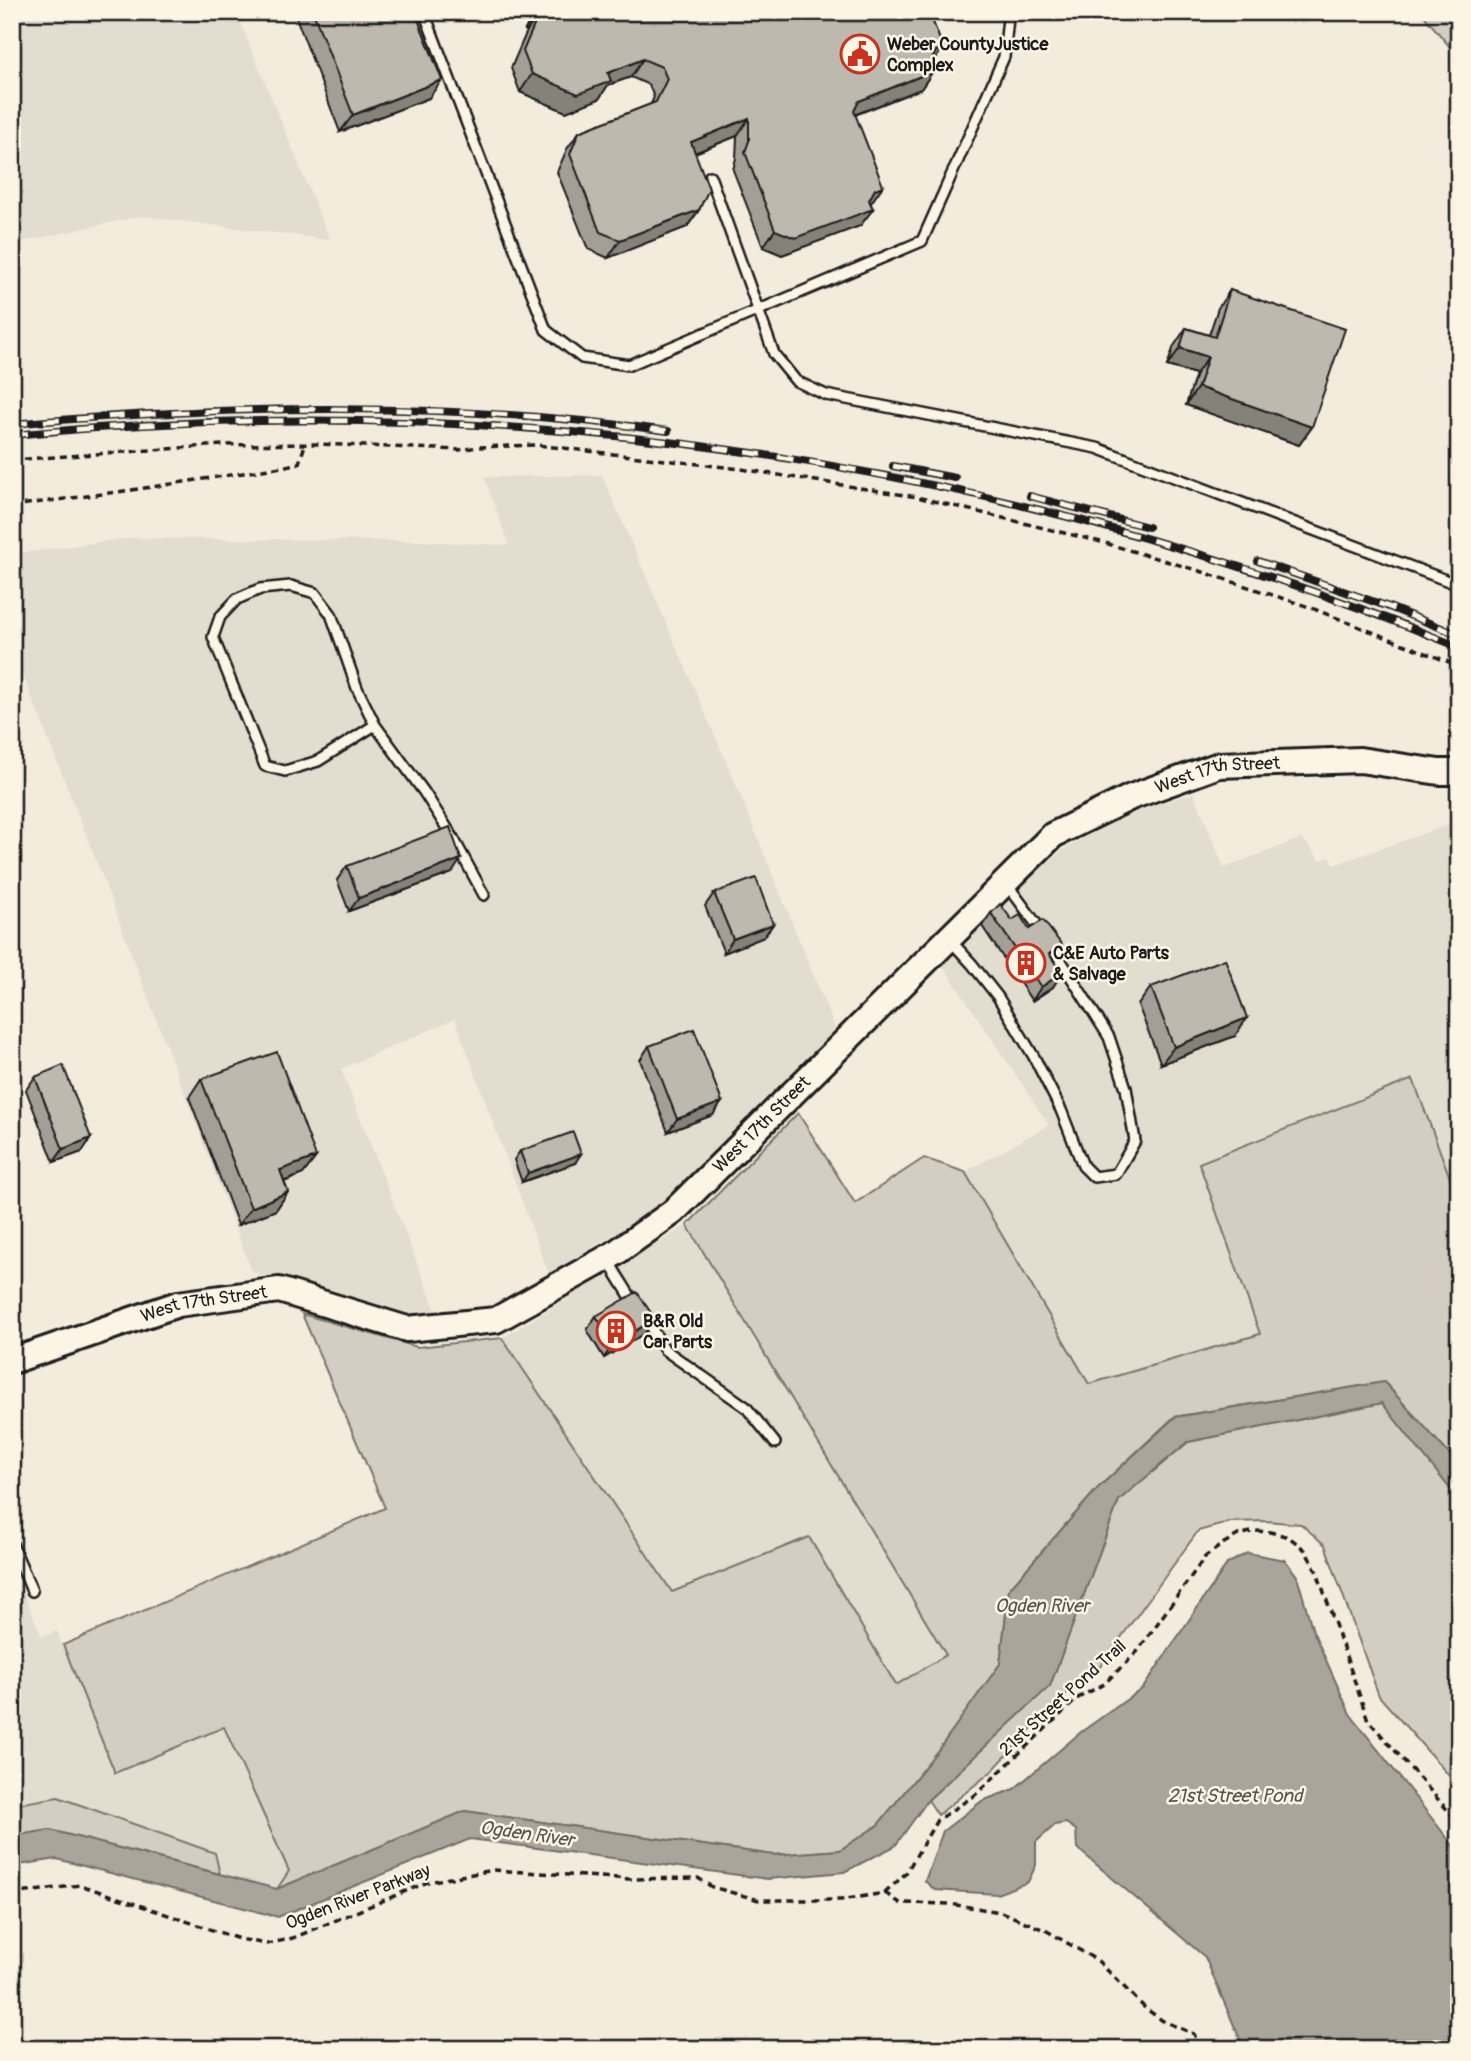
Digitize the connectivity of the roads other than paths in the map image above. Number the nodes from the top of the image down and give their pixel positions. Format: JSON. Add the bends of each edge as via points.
{"nodes":[{"id":1,"x":424,"y":12,"type":"edge"},
{"id":2,"x":1005,"y":12,"type":"edge"},
{"id":3,"x":710,"y":176,"type":"dead end"},
{"id":4,"x":759,"y":312,"type":"junction"},
{"id":5,"x":1459,"y":585,"type":"edge"},
{"id":6,"x":375,"y":725,"type":"junction"},
{"id":7,"x":1459,"y":772,"type":"edge"},
{"id":8,"x":1006,"y":883,"type":"junction"},
{"id":9,"x":484,"y":895,"type":"dead end"},
{"id":10,"x":949,"y":938,"type":"junction"},
{"id":11,"x":607,"y":1258,"type":"junction"},
{"id":12,"x":12,"y":1361,"type":"edge"},
{"id":13,"x":775,"y":1443,"type":"dead end"},
{"id":14,"x":12,"y":1544,"type":"edge"},
{"id":15,"x":32,"y":1591,"type":"dead end"}],
"edges":[{"from":1,"to":4,"type":"lane","via":[[546,330],[582,358],[629,365]]},
{"from":2,"to":4,"type":"lane","via":[[1004,57],[922,241]]},
{"from":3,"to":4,"type":"lane"},
{"from":4,"to":5,"type":"lane","via":[[774,354],[796,381],[826,395],[1097,448]]},
{"from":6,"to":6,"type":"lane","via":[[331,614],[315,593],[291,586],[260,589],[237,599],[220,617],[213,637],[265,766],[285,771],[318,761]]},
{"from":6,"to":9,"type":"lane","via":[[424,792]]},
{"from":7,"to":8,"type":"street","name":"West 17th Street","via":[[1360,760],[1219,765],[1131,797],[1053,835]]},
{"from":8,"to":10,"type":"street","name":"West 17th Street"},
{"from":8,"to":10,"type":"lane","via":[[1058,954],[1109,1037],[1126,1088],[1135,1141],[1116,1174],[1094,1177],[1083,1166],[1034,1057],[998,997]]},
{"from":10,"to":11,"type":"street","name":"West 17th Street","via":[[673,1212]]},
{"from":11,"to":12,"type":"street","name":"West 17th Street","via":[[496,1320],[407,1329],[279,1290],[178,1304]]},
{"from":11,"to":13,"type":"lane","via":[[666,1350],[746,1407]]},
{"from":14,"to":15,"type":"lane"}]}
